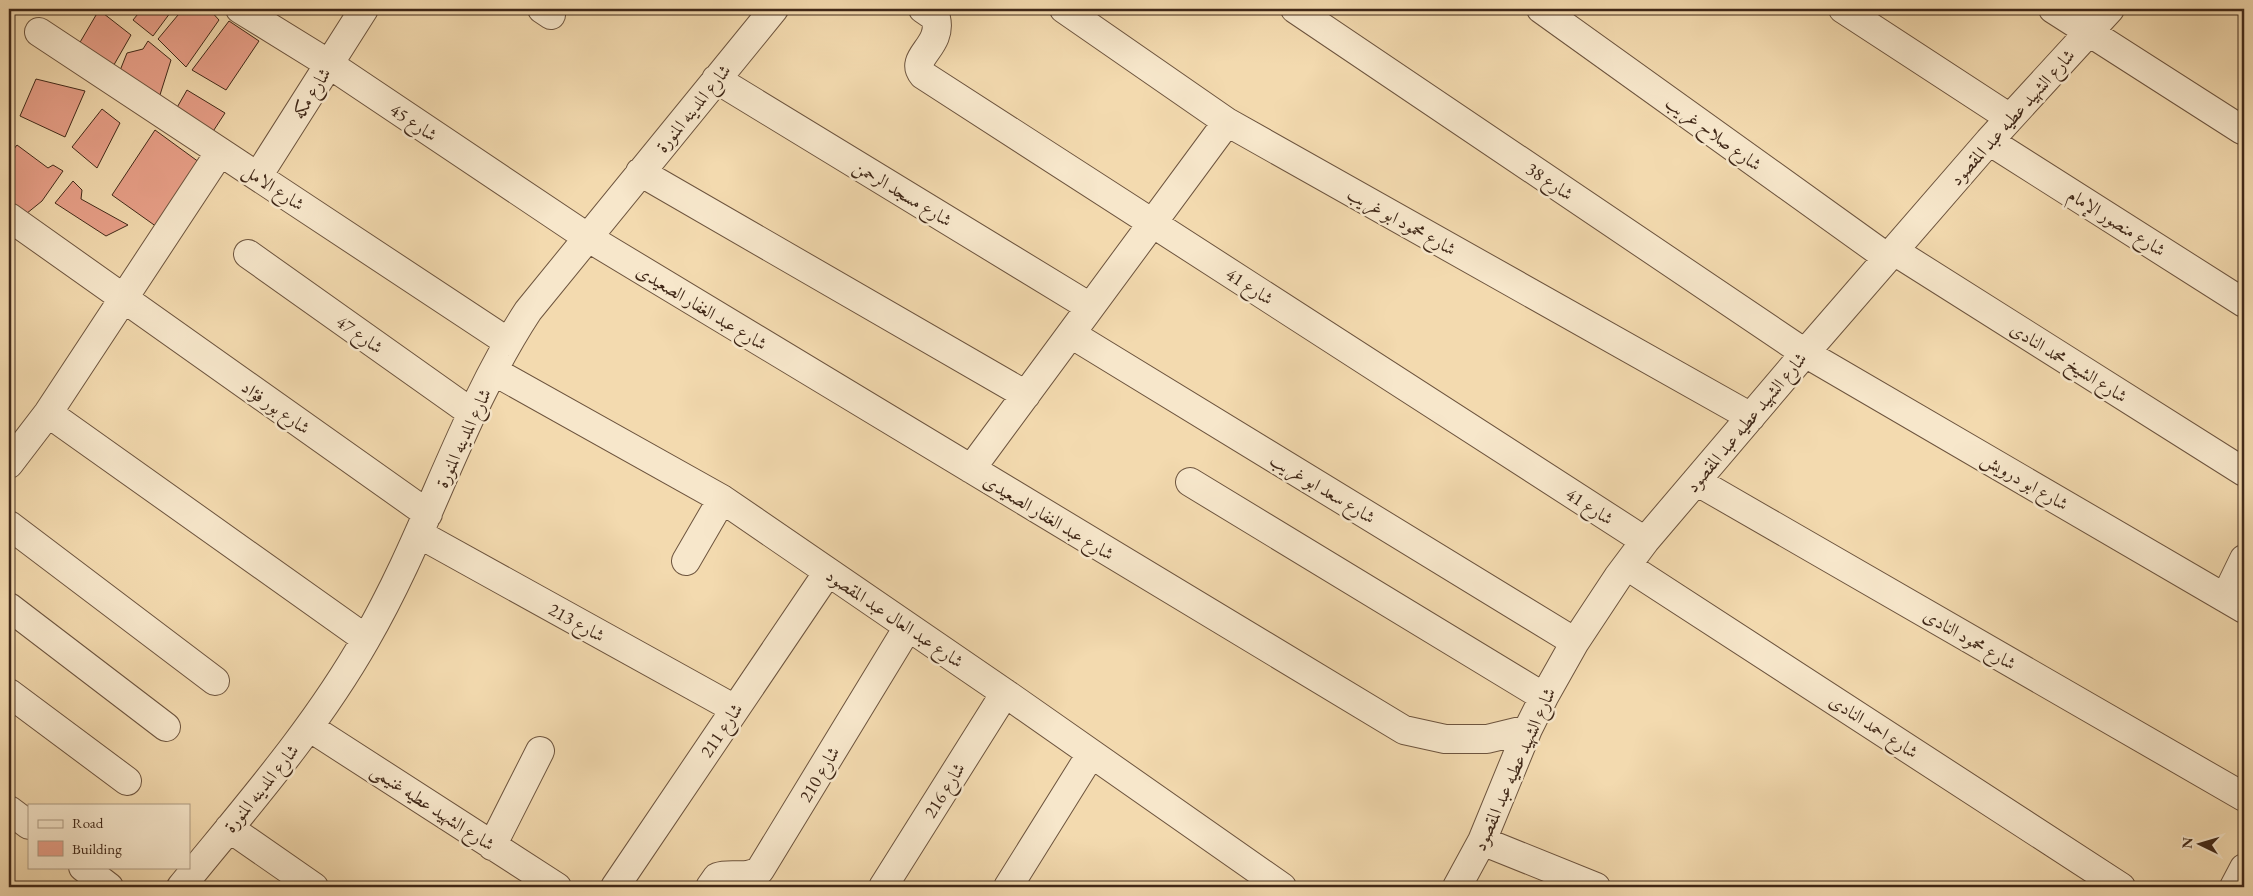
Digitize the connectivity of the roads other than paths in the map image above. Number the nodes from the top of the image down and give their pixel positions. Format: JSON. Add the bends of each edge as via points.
{"nodes":[{"id":1,"x":240,"y":9,"type":"edge"},
{"id":2,"x":364,"y":9,"type":"edge"},
{"id":3,"x":774,"y":9,"type":"edge"},
{"id":4,"x":923,"y":9,"type":"edge"},
{"id":5,"x":1064,"y":9,"type":"edge"},
{"id":6,"x":1295,"y":9,"type":"edge"},
{"id":7,"x":1541,"y":9,"type":"edge"},
{"id":8,"x":1843,"y":9,"type":"edge"},
{"id":9,"x":2053,"y":9,"type":"edge"},
{"id":10,"x":2110,"y":9,"type":"edge"},
{"id":11,"x":39,"y":32,"type":"dead end"},
{"id":12,"x":2088,"y":33,"type":"junction"},
{"id":13,"x":329,"y":64,"type":"junction"},
{"id":14,"x":716,"y":80,"type":"junction"},
{"id":15,"x":2010,"y":118,"type":"junction"},
{"id":16,"x":1227,"y":122,"type":"junction"},
{"id":17,"x":2242,"y":130,"type":"dead end"},
{"id":18,"x":1989,"y":141,"type":"junction"},
{"id":19,"x":220,"y":152,"type":"junction"},
{"id":20,"x":640,"y":172,"type":"junction"},
{"id":21,"x":258,"y":176,"type":"junction"},
{"id":22,"x":9,"y":217,"type":"edge"},
{"id":23,"x":1152,"y":223,"type":"junction"},
{"id":24,"x":586,"y":238,"type":"junction"},
{"id":25,"x":248,"y":254,"type":"dead end"},
{"id":26,"x":1891,"y":255,"type":"junction"},
{"id":27,"x":123,"y":298,"type":"junction"},
{"id":28,"x":2244,"y":303,"type":"edge"},
{"id":29,"x":1090,"y":307,"type":"junction"},
{"id":30,"x":1071,"y":334,"type":"junction"},
{"id":31,"x":508,"y":342,"type":"junction"},
{"id":32,"x":1805,"y":353,"type":"junction"},
{"id":33,"x":494,"y":372,"type":"junction"},
{"id":34,"x":1026,"y":395,"type":"junction"},
{"id":35,"x":48,"y":413,"type":"junction"},
{"id":36,"x":472,"y":413,"type":"junction"},
{"id":37,"x":1751,"y":417,"type":"junction"},
{"id":38,"x":9,"y":464,"type":"edge"},
{"id":39,"x":971,"y":470,"type":"junction"},
{"id":40,"x":2244,"y":472,"type":"edge"},
{"id":41,"x":1696,"y":481,"type":"junction"},
{"id":42,"x":1190,"y":482,"type":"dead end"},
{"id":43,"x":722,"y":499,"type":"junction"},
{"id":44,"x":423,"y":524,"type":"junction"},
{"id":45,"x":9,"y":525,"type":"edge"},
{"id":46,"x":1645,"y":541,"type":"junction"},
{"id":47,"x":2244,"y":559,"type":"edge"},
{"id":48,"x":686,"y":561,"type":"dead end"},
{"id":49,"x":1627,"y":566,"type":"junction"},
{"id":50,"x":828,"y":572,"type":"junction"},
{"id":51,"x":2235,"y":604,"type":"edge"},
{"id":52,"x":9,"y":607,"type":"edge"},
{"id":53,"x":908,"y":627,"type":"junction"},
{"id":54,"x":366,"y":639,"type":"junction"},
{"id":55,"x":1575,"y":642,"type":"junction"},
{"id":56,"x":215,"y":681,"type":"dead end"},
{"id":57,"x":9,"y":693,"type":"edge"},
{"id":58,"x":1005,"y":694,"type":"junction"},
{"id":59,"x":1544,"y":696,"type":"junction"},
{"id":60,"x":735,"y":709,"type":"junction"},
{"id":61,"x":166,"y":727,"type":"dead end"},
{"id":62,"x":309,"y":727,"type":"junction"},
{"id":63,"x":1528,"y":729,"type":"junction"},
{"id":64,"x":540,"y":751,"type":"dead end"},
{"id":65,"x":1091,"y":754,"type":"junction"},
{"id":66,"x":127,"y":781,"type":"dead end"},
{"id":67,"x":2244,"y":797,"type":"edge"},
{"id":68,"x":9,"y":810,"type":"edge"},
{"id":69,"x":28,"y":825,"type":"edge"},
{"id":70,"x":229,"y":828,"type":"junction"},
{"id":71,"x":1482,"y":841,"type":"junction"},
{"id":72,"x":492,"y":846,"type":"junction"},
{"id":73,"x":84,"y":868,"type":"edge"},
{"id":74,"x":2244,"y":868,"type":"edge"},
{"id":75,"x":109,"y":887,"type":"edge"},
{"id":76,"x":181,"y":887,"type":"edge"},
{"id":77,"x":314,"y":887,"type":"edge"},
{"id":78,"x":556,"y":887,"type":"edge"},
{"id":79,"x":614,"y":887,"type":"edge"},
{"id":80,"x":710,"y":887,"type":"edge"},
{"id":81,"x":884,"y":887,"type":"edge"},
{"id":82,"x":1008,"y":887,"type":"edge"},
{"id":83,"x":1282,"y":887,"type":"edge"},
{"id":84,"x":1457,"y":887,"type":"edge"},
{"id":85,"x":1596,"y":887,"type":"edge"},
{"id":86,"x":2120,"y":887,"type":"edge"},
{"id":87,"x":2234,"y":887,"type":"edge"}],
"edges":[{"from":1,"to":13,"type":"street","name":"شارع 45"},
{"from":2,"to":13,"type":"street","name":"شارع مكه"},
{"from":3,"to":14,"type":"street","name":"شارع المدينه المنورة"},
{"from":4,"to":23,"type":"street","name":"شارع 41","via":[[936,18],[938,26],[934,40],[919,61],[923,75]]},
{"from":5,"to":16,"type":"street","name":"شارع محمود ابو غريب"},
{"from":6,"to":32,"type":"street","name":"شارع 38"},
{"from":7,"to":26,"type":"street","name":"شارع صلاح غريب"},
{"from":8,"to":15,"type":"street"},
{"from":9,"to":12,"type":"street"},
{"from":10,"to":12,"type":"street","name":"شارع الشهيد عطيه عبد المقصود"},
{"from":11,"to":19,"type":"street","name":"شارع الامل"},
{"from":12,"to":15,"type":"street","name":"شارع الشهيد عطيه عبد المقصود"},
{"from":12,"to":17,"type":"street"},
{"from":13,"to":21,"type":"street","name":"شارع مكه"},
{"from":13,"to":24,"type":"street","name":"شارع 45"},
{"from":14,"to":20,"type":"street","name":"شارع المدينه المنورة"},
{"from":14,"to":29,"type":"street","name":"شارع مسجد الرحمن"},
{"from":15,"to":18,"type":"street","name":"شارع الشهيد عطيه عبد المقصود"},
{"from":16,"to":23,"type":"street"},
{"from":16,"to":37,"type":"street","name":"شارع محمود ابو غريب"},
{"from":18,"to":26,"type":"street","name":"شارع الشهيد عطيه عبد المقصود"},
{"from":18,"to":28,"type":"street","name":"شارع منصور الإمام"},
{"from":19,"to":21,"type":"street","name":"شارع الامل"},
{"from":19,"to":27,"type":"street"},
{"from":20,"to":24,"type":"street","name":"شارع المدينه المنورة"},
{"from":20,"to":34,"type":"street"},
{"from":21,"to":31,"type":"street","name":"شارع الامل"},
{"from":22,"to":27,"type":"street","name":"شارع بور فؤاد"},
{"from":23,"to":29,"type":"street"},
{"from":23,"to":46,"type":"street","name":"شارع 41"},
{"from":24,"to":31,"type":"street","name":"شارع المدينه المنورة"},
{"from":24,"to":39,"type":"street","name":"شارع عبد الغفار الصعيدى"},
{"from":25,"to":36,"type":"street","name":"شارع 47"},
{"from":26,"to":32,"type":"street","name":"شارع الشهيد عطيه عبد المقصود"},
{"from":26,"to":40,"type":"street","name":"شارع الشيخ محمد النادى"},
{"from":27,"to":35,"type":"street"},
{"from":27,"to":44,"type":"street","name":"شارع بور فؤاد"},
{"from":29,"to":30,"type":"street"},
{"from":30,"to":34,"type":"street"},
{"from":30,"to":55,"type":"street","name":"شارع سعد ابو غريب"},
{"from":31,"to":33,"type":"street","name":"شارع المدينه المنورة"},
{"from":32,"to":37,"type":"street","name":"شارع الشهيد عطيه عبد المقصود"},
{"from":32,"to":51,"type":"street","name":"شارع ابو درويش"},
{"from":33,"to":36,"type":"street","name":"شارع المدينه المنورة"},
{"from":33,"to":43,"type":"street","name":"شارع عبد العال عبد المقصود"},
{"from":34,"to":39,"type":"street"},
{"from":35,"to":38,"type":"street"},
{"from":35,"to":54,"type":"street"},
{"from":36,"to":44,"type":"street","name":"شارع المدينه المنورة"},
{"from":37,"to":41,"type":"street","name":"شارع الشهيد عطيه عبد المقصود"},
{"from":39,"to":63,"type":"street","name":"شارع عبد الغفار الصعيدى","via":[[1404,730],[1445,740],[1487,739]]},
{"from":41,"to":46,"type":"street","name":"شارع الشهيد عطيه عبد المقصود"},
{"from":41,"to":67,"type":"street","name":"شارع محمود النادى"},
{"from":42,"to":59,"type":"street"},
{"from":43,"to":48,"type":"street"},
{"from":43,"to":50,"type":"street","name":"شارع عبد العال عبد المقصود"},
{"from":44,"to":54,"type":"street","name":"شارع المدينه المنورة"},
{"from":44,"to":60,"type":"street","name":"شارع 213"},
{"from":45,"to":56,"type":"street"},
{"from":46,"to":49,"type":"street","name":"شارع الشهيد عطيه عبد المقصود"},
{"from":47,"to":51,"type":"street"},
{"from":49,"to":55,"type":"street","name":"شارع الشهيد عطيه عبد المقصود"},
{"from":49,"to":86,"type":"street","name":"شارع احمد النادى"},
{"from":50,"to":53,"type":"street","name":"شارع عبد العال عبد المقصود"},
{"from":50,"to":60,"type":"street","name":"شارع 211"},
{"from":52,"to":61,"type":"street"},
{"from":53,"to":58,"type":"street","name":"شارع عبد العال عبد المقصود"},
{"from":53,"to":80,"type":"street","name":"شارع 210","via":[[760,870],[748,876],[725,874],[717,877]]},
{"from":54,"to":62,"type":"street","name":"شارع المدينه المنورة"},
{"from":55,"to":59,"type":"street","name":"شارع الشهيد عطيه عبد المقصود"},
{"from":57,"to":66,"type":"street"},
{"from":58,"to":65,"type":"street","name":"شارع عبد العال عبد المقصود"},
{"from":58,"to":81,"type":"street","name":"شارع 216"},
{"from":59,"to":63,"type":"street","name":"شارع الشهيد عطيه عبد المقصود"},
{"from":60,"to":79,"type":"street","name":"شارع 211"},
{"from":62,"to":70,"type":"street","name":"شارع المدينه المنورة"},
{"from":62,"to":72,"type":"street","name":"شارع الشهيد عطيه غنيمى"},
{"from":63,"to":71,"type":"street","name":"شارع الشهيد عطيه عبد المقصود"},
{"from":64,"to":72,"type":"street"},
{"from":65,"to":82,"type":"street"},
{"from":65,"to":83,"type":"street","name":"شارع عبد العال عبد المقصود"},
{"from":68,"to":69,"type":"street"},
{"from":70,"to":76,"type":"street","name":"شارع المدينه المنورة"},
{"from":70,"to":77,"type":"street"},
{"from":71,"to":84,"type":"street","name":"شارع الشهيد عطيه عبد المقصود"},
{"from":71,"to":85,"type":"street"},
{"from":72,"to":78,"type":"street","name":"شارع الشهيد عطيه غنيمى"},
{"from":73,"to":75,"type":"street"},
{"from":74,"to":87,"type":"street"}]}
